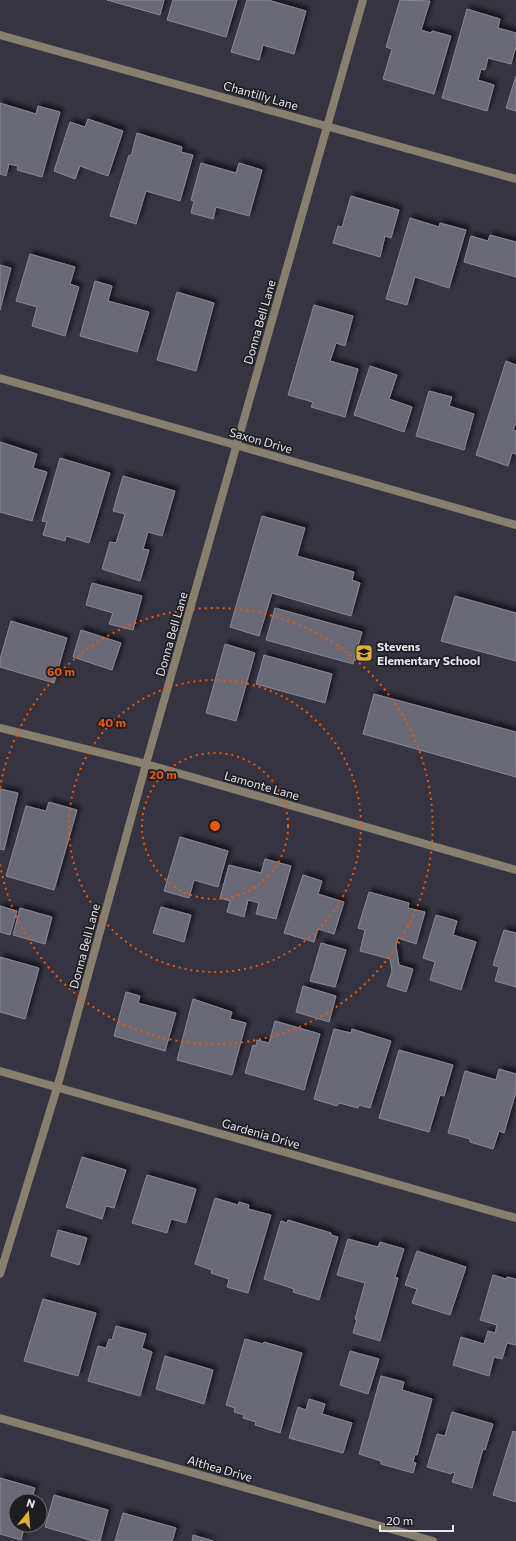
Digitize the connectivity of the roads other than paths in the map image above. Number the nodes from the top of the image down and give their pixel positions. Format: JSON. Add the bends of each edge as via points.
{"nodes":[{"id":1,"x":363,"y":0,"type":"edge"},
{"id":2,"x":0,"y":35,"type":"edge"},
{"id":3,"x":328,"y":126,"type":"junction"},
{"id":4,"x":516,"y":179,"type":"edge"},
{"id":5,"x":0,"y":378,"type":"edge"},
{"id":6,"x":236,"y":446,"type":"junction"},
{"id":7,"x":516,"y":525,"type":"edge"},
{"id":8,"x":0,"y":728,"type":"edge"},
{"id":9,"x":146,"y":764,"type":"junction"},
{"id":10,"x":516,"y":870,"type":"edge"},
{"id":11,"x":0,"y":1071,"type":"edge"},
{"id":12,"x":57,"y":1088,"type":"junction"},
{"id":13,"x":516,"y":1218,"type":"edge"},
{"id":14,"x":0,"y":1274,"type":"edge"},
{"id":15,"x":0,"y":1418,"type":"edge"},
{"id":16,"x":433,"y":1541,"type":"edge"}],
"edges":[{"from":1,"to":3,"type":"street","name":"Donna Bell Lane"},
{"from":2,"to":3,"type":"street","name":"Chantilly Lane"},
{"from":3,"to":4,"type":"street","name":"Chantilly Lane"},
{"from":3,"to":6,"type":"street","name":"Donna Bell Lane"},
{"from":5,"to":6,"type":"street","name":"Saxon Drive"},
{"from":6,"to":7,"type":"street","name":"Saxon Drive"},
{"from":6,"to":9,"type":"street","name":"Donna Bell Lane"},
{"from":8,"to":9,"type":"street","name":"Lamonte Lane"},
{"from":9,"to":10,"type":"street","name":"Lamonte Lane"},
{"from":9,"to":12,"type":"street","name":"Donna Bell Lane"},
{"from":11,"to":12,"type":"street","name":"Gardenia Drive"},
{"from":12,"to":13,"type":"street","name":"Gardenia Drive"},
{"from":12,"to":14,"type":"street","name":"Donna Bell Lane"},
{"from":15,"to":16,"type":"street","name":"Althea Drive"}]}
